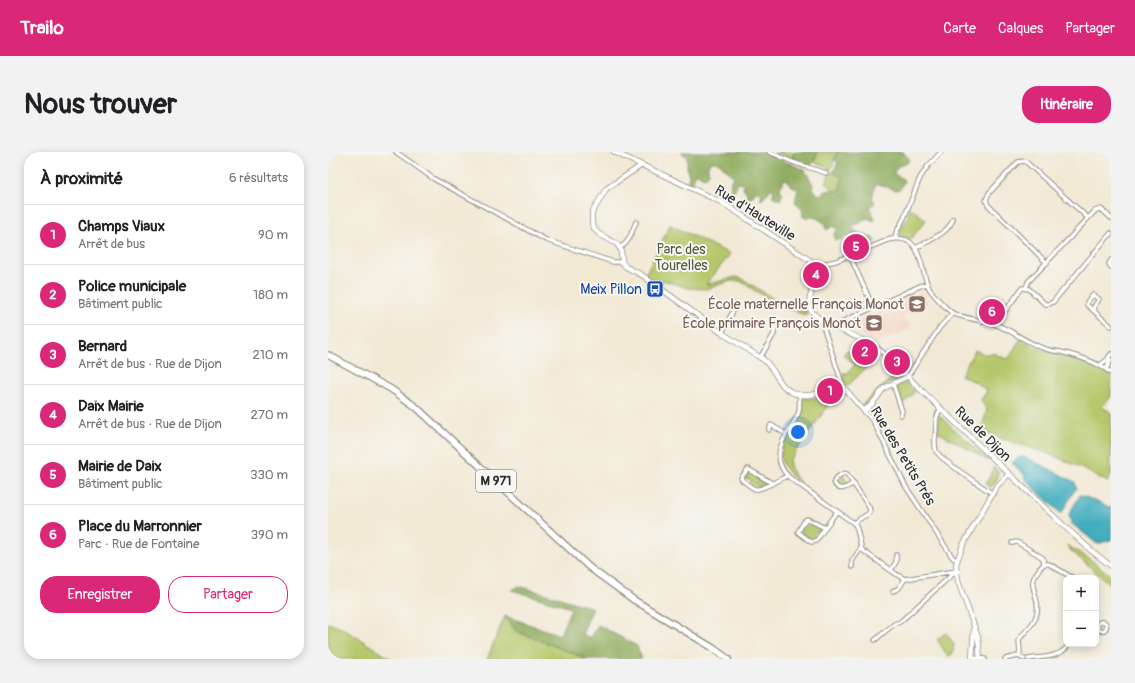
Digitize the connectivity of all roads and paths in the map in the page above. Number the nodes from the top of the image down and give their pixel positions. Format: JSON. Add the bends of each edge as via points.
{"nodes":[{"id":1,"x":396,"y":152,"type":"edge"},
{"id":2,"x":614,"y":152,"type":"edge"},
{"id":3,"x":769,"y":152,"type":"edge"},
{"id":4,"x":941,"y":152,"type":"edge"},
{"id":5,"x":642,"y":165,"type":"junction"},
{"id":6,"x":826,"y":174,"type":"dead end"},
{"id":7,"x":1088,"y":218,"type":"junction"},
{"id":8,"x":1111,"y":218,"type":"edge"},
{"id":9,"x":953,"y":219,"type":"dead end"},
{"id":10,"x":636,"y":222,"type":"dead end"},
{"id":11,"x":1111,"y":233,"type":"edge"},
{"id":12,"x":895,"y":239,"type":"junction"},
{"id":13,"x":620,"y":247,"type":"junction"},
{"id":14,"x":916,"y":248,"type":"junction"},
{"id":15,"x":850,"y":256,"type":"junction"},
{"id":16,"x":1111,"y":260,"type":"edge"},
{"id":17,"x":622,"y":262,"type":"junction"},
{"id":18,"x":1046,"y":263,"type":"junction"},
{"id":19,"x":817,"y":265,"type":"junction"},
{"id":20,"x":1111,"y":266,"type":"edge"},
{"id":21,"x":927,"y":284,"type":"junction"},
{"id":22,"x":1026,"y":288,"type":"junction"},
{"id":23,"x":735,"y":304,"type":"dead end"},
{"id":24,"x":873,"y":307,"type":"junction"},
{"id":25,"x":1095,"y":312,"type":"junction"},
{"id":26,"x":953,"y":313,"type":"junction"},
{"id":27,"x":825,"y":322,"type":"junction"},
{"id":28,"x":996,"y":324,"type":"junction"},
{"id":29,"x":1111,"y":326,"type":"edge"},
{"id":30,"x":775,"y":327,"type":"dead end"},
{"id":31,"x":837,"y":328,"type":"junction"},
{"id":32,"x":722,"y":333,"type":"junction"},
{"id":33,"x":1111,"y":354,"type":"edge"},
{"id":34,"x":328,"y":355,"type":"edge"},
{"id":35,"x":760,"y":358,"type":"junction"},
{"id":36,"x":1111,"y":360,"type":"edge"},
{"id":37,"x":1100,"y":365,"type":"junction"},
{"id":38,"x":1106,"y":369,"type":"junction"},
{"id":39,"x":1111,"y":373,"type":"edge"},
{"id":40,"x":908,"y":376,"type":"junction"},
{"id":41,"x":842,"y":383,"type":"junction"},
{"id":42,"x":893,"y":384,"type":"junction"},
{"id":43,"x":800,"y":395,"type":"junction"},
{"id":44,"x":941,"y":408,"type":"junction"},
{"id":45,"x":864,"y":411,"type":"junction"},
{"id":46,"x":901,"y":414,"type":"dead end"},
{"id":47,"x":768,"y":430,"type":"dead end"},
{"id":48,"x":786,"y":434,"type":"junction"},
{"id":49,"x":1009,"y":474,"type":"junction"},
{"id":50,"x":787,"y":476,"type":"junction"},
{"id":51,"x":772,"y":483,"type":"junction"},
{"id":52,"x":854,"y":483,"type":"junction"},
{"id":53,"x":993,"y":494,"type":"junction"},
{"id":54,"x":837,"y":511,"type":"junction"},
{"id":55,"x":853,"y":523,"type":"junction"},
{"id":56,"x":825,"y":528,"type":"junction"},
{"id":57,"x":1012,"y":543,"type":"dead end"},
{"id":58,"x":861,"y":548,"type":"junction"},
{"id":59,"x":896,"y":555,"type":"dead end"},
{"id":60,"x":957,"y":560,"type":"junction"},
{"id":61,"x":1044,"y":564,"type":"junction"},
{"id":62,"x":1111,"y":566,"type":"edge"},
{"id":63,"x":852,"y":567,"type":"dead end"},
{"id":64,"x":891,"y":570,"type":"junction"},
{"id":65,"x":956,"y":571,"type":"junction"},
{"id":66,"x":1068,"y":575,"type":"edge"},
{"id":67,"x":905,"y":579,"type":"junction"},
{"id":68,"x":893,"y":591,"type":"dead end"},
{"id":69,"x":1099,"y":622,"type":"edge"},
{"id":70,"x":974,"y":625,"type":"junction"},
{"id":71,"x":1106,"y":627,"type":"junction"},
{"id":72,"x":1099,"y":628,"type":"edge"},
{"id":73,"x":1111,"y":628,"type":"edge"},
{"id":74,"x":875,"y":640,"type":"dead end"},
{"id":75,"x":1067,"y":647,"type":"edge"},
{"id":76,"x":1018,"y":656,"type":"junction"},
{"id":77,"x":728,"y":659,"type":"edge"},
{"id":78,"x":972,"y":659,"type":"edge"},
{"id":79,"x":980,"y":659,"type":"edge"},
{"id":80,"x":985,"y":659,"type":"edge"},
{"id":81,"x":1005,"y":659,"type":"edge"},
{"id":82,"x":1024,"y":659,"type":"edge"},
{"id":83,"x":1028,"y":659,"type":"edge"}],
"edges":[{"from":1,"to":17,"type":"street","via":[[434,179],[546,240],[613,262]]},
{"from":2,"to":5,"type":"street","name":"Rue d'Hauteville"},
{"from":3,"to":6,"type":"street"},
{"from":4,"to":12,"type":"street","via":[[920,178]]},
{"from":5,"to":13,"type":"street","via":[[606,189],[592,213],[595,230]]},
{"from":5,"to":19,"type":"street","name":"Rue d'Hauteville","via":[[723,204]]},
{"from":7,"to":8,"type":"street","via":[[1099,209]]},
{"from":7,"to":18,"type":"street"},
{"from":7,"to":18,"type":"street","via":[[1025,161],[1018,162],[989,193],[986,200],[988,205]]},
{"from":9,"to":14,"type":"street","via":[[952,224],[942,233]]},
{"from":10,"to":13,"type":"street","via":[[628,240]]},
{"from":11,"to":22,"type":"street","via":[[1052,304],[1045,304]]},
{"from":12,"to":14,"type":"street","via":[[908,240]]},
{"from":12,"to":15,"type":"street"},
{"from":13,"to":17,"type":"street"},
{"from":14,"to":21,"type":"street"},
{"from":15,"to":19,"type":"street"},
{"from":15,"to":24,"type":"street"},
{"from":16,"to":20,"type":"street"},
{"from":17,"to":32,"type":"street"},
{"from":18,"to":22,"type":"street","via":[[1028,282]]},
{"from":19,"to":27,"type":"street","name":"Rue de Dijon","via":[[809,307],[812,313]]},
{"from":21,"to":24,"type":"street"},
{"from":21,"to":26,"type":"street"},
{"from":22,"to":28,"type":"street","via":[[1021,289]]},
{"from":23,"to":32,"type":"street"},
{"from":24,"to":31,"type":"street","via":[[844,321]]},
{"from":25,"to":25,"type":"street","via":[[1094,307],[1099,299],[1093,295],[1086,304]]},
{"from":25,"to":29,"type":"street"},
{"from":26,"to":28,"type":"street"},
{"from":26,"to":40,"type":"street","via":[[940,327]]},
{"from":27,"to":31,"type":"street","name":"Rue de Dijon"},
{"from":27,"to":41,"type":"street","via":[[822,324]]},
{"from":28,"to":37,"type":"street","via":[[1040,347]]},
{"from":30,"to":35,"type":"street","via":[[774,334]]},
{"from":31,"to":40,"type":"street","name":"Rue de Dijon","via":[[875,348]]},
{"from":32,"to":35,"type":"street"},
{"from":33,"to":37,"type":"street"},
{"from":34,"to":77,"type":"main road","number":"M 971","via":[[391,389],[416,407],[590,568],[617,589]]},
{"from":35,"to":43,"type":"street","via":[[770,366],[784,387]]},
{"from":36,"to":38,"type":"street"},
{"from":37,"to":38,"type":"street"},
{"from":38,"to":39,"type":"street"},
{"from":40,"to":42,"type":"street"},
{"from":40,"to":44,"type":"street","name":"Rue de Dijon"},
{"from":41,"to":43,"type":"street","via":[[816,395]]},
{"from":41,"to":45,"type":"street","name":"Rue des Petits Prés"},
{"from":42,"to":45,"type":"street","via":[[882,390]]},
{"from":42,"to":46,"type":"street"},
{"from":43,"to":48,"type":"street","via":[[799,411]]},
{"from":44,"to":49,"type":"street","name":"Rue de Dijon"},
{"from":44,"to":53,"type":"street","name":"Rue de Dijon","via":[[937,416],[935,434],[938,454]]},
{"from":45,"to":60,"type":"street","name":"Rue des Petits Prés","via":[[872,421],[906,487],[953,558]]},
{"from":47,"to":48,"type":"street","via":[[772,425]]},
{"from":48,"to":50,"type":"street","via":[[779,456]]},
{"from":49,"to":53,"type":"street","name":"Rue de Dijon"},
{"from":49,"to":62,"type":"street"},
{"from":50,"to":51,"type":"street"},
{"from":50,"to":54,"type":"street"},
{"from":51,"to":51,"type":"street","via":[[757,489],[741,478],[749,469]]},
{"from":52,"to":52,"type":"street","via":[[845,473],[834,480],[835,485],[841,489]]},
{"from":52,"to":55,"type":"street","via":[[870,511]]},
{"from":53,"to":60,"type":"street","name":"Rue de Dijon"},
{"from":54,"to":55,"type":"street"},
{"from":54,"to":56,"type":"street"},
{"from":55,"to":58,"type":"street"},
{"from":56,"to":56,"type":"street","via":[[814,542],[798,532],[807,519]]},
{"from":57,"to":61,"type":"street","via":[[1018,542],[1040,556]]},
{"from":58,"to":63,"type":"street","via":[[852,560]]},
{"from":58,"to":64,"type":"street"},
{"from":59,"to":64,"type":"street","via":[[896,562]]},
{"from":60,"to":65,"type":"street","name":"Rue de Dijon"},
{"from":61,"to":66,"type":"street","via":[[1049,564]]},
{"from":61,"to":76,"type":"street","via":[[1032,582],[1037,599],[1037,613],[1033,624],[1019,640]]},
{"from":64,"to":67,"type":"street"},
{"from":65,"to":67,"type":"street"},
{"from":65,"to":70,"type":"street","name":"Rue de Dijon"},
{"from":65,"to":74,"type":"street","via":[[900,622]]},
{"from":67,"to":68,"type":"street","via":[[899,588]]},
{"from":69,"to":71,"type":"street","via":[[1104,622]]},
{"from":70,"to":78,"type":"street","name":"Rue de Dijon"},
{"from":70,"to":79,"type":"street","name":"Rue de Dijon"},
{"from":71,"to":72,"type":"street","via":[[1102,630]]},
{"from":71,"to":73,"type":"street"},
{"from":75,"to":83,"type":"street","via":[[1060,653]]},
{"from":76,"to":81,"type":"street"},
{"from":76,"to":82,"type":"street"},
{"from":78,"to":79,"type":"street"},
{"from":79,"to":80,"type":"street"}]}
